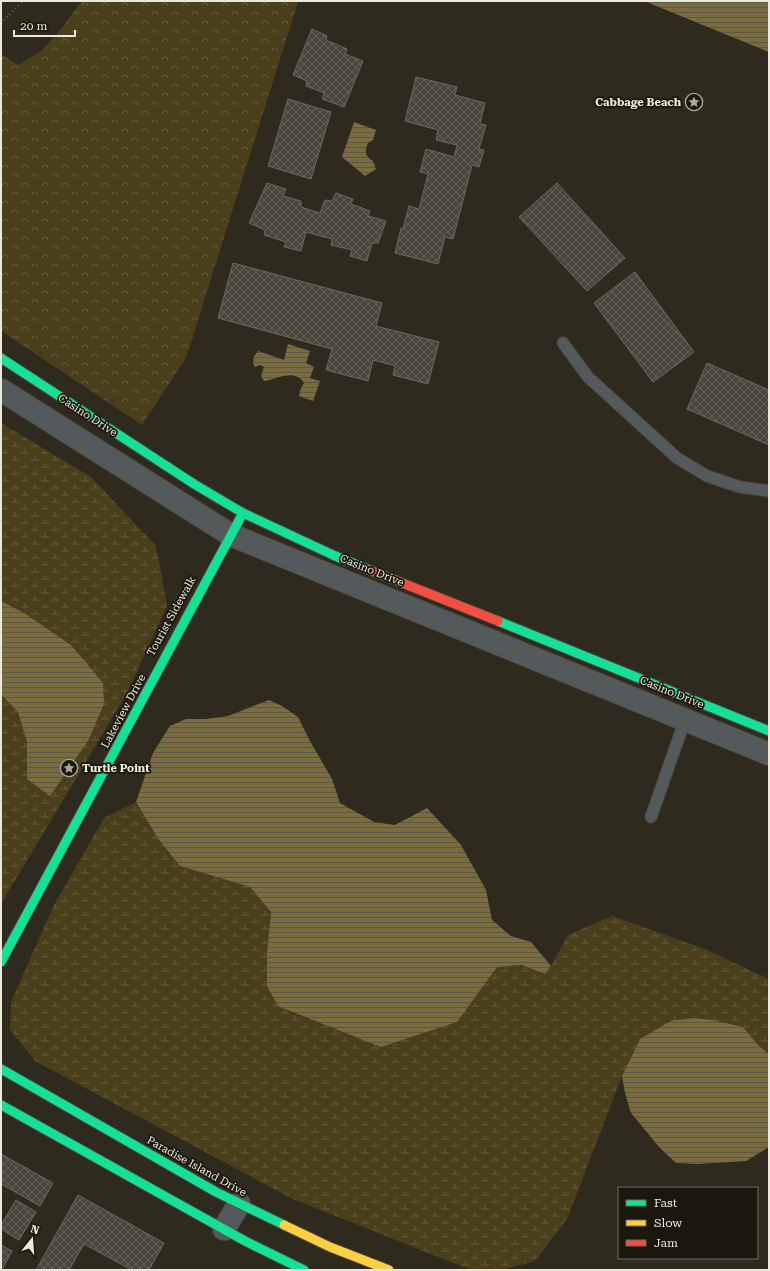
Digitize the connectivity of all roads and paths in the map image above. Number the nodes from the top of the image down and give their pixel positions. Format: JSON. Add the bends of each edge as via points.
{"nodes":[{"id":1,"x":23,"y":1,"type":"edge"},
{"id":2,"x":1,"y":23,"type":"edge"},
{"id":3,"x":563,"y":343,"type":"dead end"},
{"id":4,"x":1,"y":358,"type":"edge"},
{"id":5,"x":1,"y":390,"type":"edge"},
{"id":6,"x":769,"y":491,"type":"edge"},
{"id":7,"x":243,"y":513,"type":"junction"},
{"id":8,"x":231,"y":535,"type":"junction"},
{"id":9,"x":685,"y":720,"type":"junction"},
{"id":10,"x":769,"y":730,"type":"edge"},
{"id":11,"x":769,"y":754,"type":"edge"},
{"id":12,"x":652,"y":817,"type":"dead end"},
{"id":13,"x":1,"y":962,"type":"edge"},
{"id":14,"x":1,"y":1069,"type":"edge"},
{"id":15,"x":1,"y":1105,"type":"edge"},
{"id":16,"x":239,"y":1204,"type":"junction"},
{"id":17,"x":224,"y":1229,"type":"junction"},
{"id":18,"x":304,"y":1270,"type":"edge"},
{"id":19,"x":389,"y":1270,"type":"edge"}],
"edges":[{"from":1,"to":2,"type":"path"},
{"from":3,"to":6,"type":"lane","via":[[588,377],[676,458],[707,476],[740,487]]},
{"from":4,"to":7,"type":"street","name":"Casino Drive","via":[[194,484]]},
{"from":5,"to":8,"type":"street","name":"Casino Drive"},
{"from":7,"to":8,"type":"street","name":"Lakeview Drive"},
{"from":7,"to":10,"type":"street","name":"Casino Drive","via":[[334,555]]},
{"from":8,"to":9,"type":"street","name":"Casino Drive"},
{"from":8,"to":13,"type":"street","name":"Lakeview Drive"},
{"from":9,"to":11,"type":"street","name":"Casino Drive"},
{"from":9,"to":12,"type":"lane"},
{"from":14,"to":16,"type":"street","name":"Paradise Island Drive"},
{"from":15,"to":17,"type":"street"},
{"from":16,"to":17,"type":"street"},
{"from":16,"to":19,"type":"street","name":"Paradise Island Drive","via":[[330,1248]]},
{"from":17,"to":18,"type":"street"}]}
